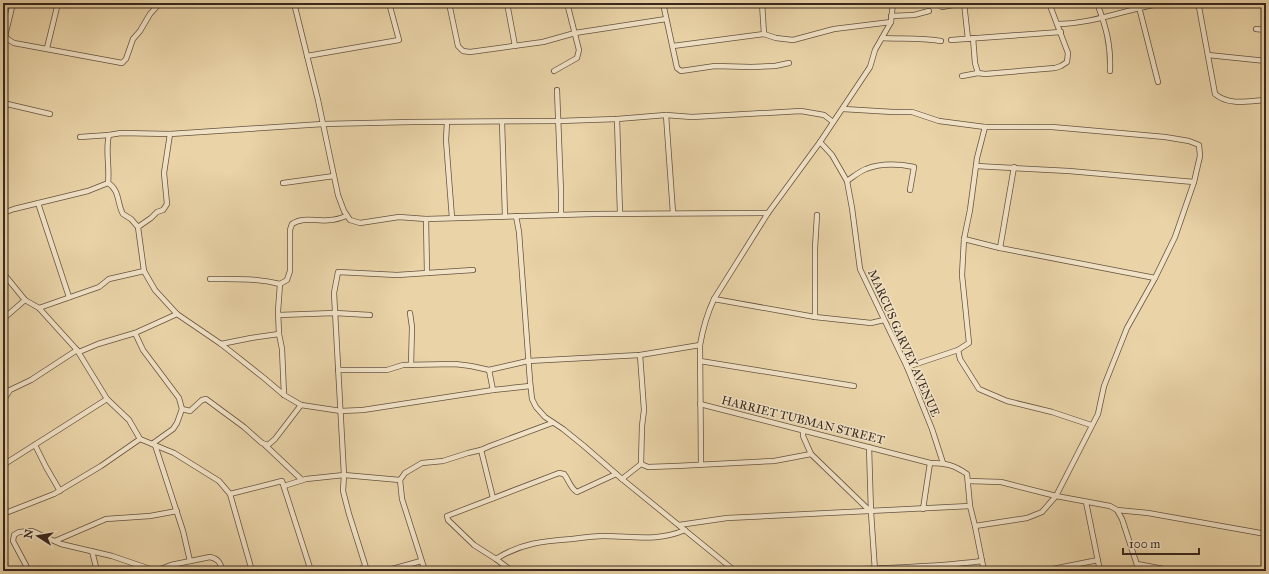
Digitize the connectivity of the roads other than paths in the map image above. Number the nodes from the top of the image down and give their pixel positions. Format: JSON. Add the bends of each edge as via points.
{"nodes":[{"id":1,"x":12,"y":3,"type":"edge"},
{"id":2,"x":58,"y":3,"type":"edge"},
{"id":3,"x":160,"y":3,"type":"edge"},
{"id":4,"x":294,"y":3,"type":"edge"},
{"id":5,"x":389,"y":3,"type":"edge"},
{"id":6,"x":449,"y":3,"type":"edge"},
{"id":7,"x":507,"y":3,"type":"edge"},
{"id":8,"x":566,"y":3,"type":"edge"},
{"id":9,"x":663,"y":3,"type":"edge"},
{"id":10,"x":762,"y":3,"type":"edge"},
{"id":11,"x":893,"y":3,"type":"edge"},
{"id":12,"x":964,"y":3,"type":"edge"},
{"id":13,"x":1049,"y":3,"type":"edge"},
{"id":14,"x":1097,"y":3,"type":"edge"},
{"id":15,"x":1163,"y":3,"type":"edge"},
{"id":16,"x":1195,"y":3,"type":"edge"},
{"id":17,"x":1139,"y":5,"type":"edge"},
{"id":18,"x":942,"y":7,"type":"dead end"},
{"id":19,"x":930,"y":10,"type":"dead end"},
{"id":20,"x":892,"y":16,"type":"junction"},
{"id":21,"x":666,"y":18,"type":"junction"},
{"id":22,"x":1102,"y":18,"type":"junction"},
{"id":23,"x":891,"y":22,"type":"junction"},
{"id":24,"x":1057,"y":24,"type":"junction"},
{"id":25,"x":1256,"y":29,"type":"dead end"},
{"id":26,"x":1266,"y":30,"type":"edge"},
{"id":27,"x":1061,"y":32,"type":"junction"},
{"id":28,"x":575,"y":33,"type":"junction"},
{"id":29,"x":764,"y":34,"type":"junction"},
{"id":30,"x":882,"y":38,"type":"junction"},
{"id":31,"x":970,"y":38,"type":"junction"},
{"id":32,"x":951,"y":40,"type":"dead end"},
{"id":33,"x":941,"y":41,"type":"dead end"},
{"id":34,"x":515,"y":46,"type":"junction"},
{"id":35,"x":673,"y":46,"type":"junction"},
{"id":36,"x":47,"y":48,"type":"junction"},
{"id":37,"x":1208,"y":55,"type":"junction"},
{"id":38,"x":307,"y":56,"type":"junction"},
{"id":39,"x":1266,"y":61,"type":"edge"},
{"id":40,"x":789,"y":63,"type":"dead end"},
{"id":41,"x":554,"y":71,"type":"dead end"},
{"id":42,"x":1110,"y":71,"type":"dead end"},
{"id":43,"x":978,"y":73,"type":"junction"},
{"id":44,"x":962,"y":76,"type":"dead end"},
{"id":45,"x":1158,"y":82,"type":"dead end"},
{"id":46,"x":557,"y":90,"type":"dead end"},
{"id":47,"x":1266,"y":100,"type":"edge"},
{"id":48,"x":3,"y":104,"type":"edge"},
{"id":49,"x":843,"y":109,"type":"junction"},
{"id":50,"x":50,"y":114,"type":"dead end"},
{"id":51,"x":666,"y":115,"type":"junction"},
{"id":52,"x":617,"y":119,"type":"junction"},
{"id":53,"x":559,"y":121,"type":"junction"},
{"id":54,"x":447,"y":122,"type":"junction"},
{"id":55,"x":502,"y":122,"type":"junction"},
{"id":56,"x":833,"y":122,"type":"junction"},
{"id":57,"x":323,"y":124,"type":"junction"},
{"id":58,"x":985,"y":127,"type":"junction"},
{"id":59,"x":170,"y":134,"type":"junction"},
{"id":60,"x":109,"y":135,"type":"junction"},
{"id":61,"x":80,"y":137,"type":"dead end"},
{"id":62,"x":820,"y":142,"type":"junction"},
{"id":63,"x":976,"y":166,"type":"junction"},
{"id":64,"x":1014,"y":167,"type":"junction"},
{"id":65,"x":334,"y":176,"type":"junction"},
{"id":66,"x":847,"y":182,"type":"junction"},
{"id":67,"x":1194,"y":182,"type":"junction"},
{"id":68,"x":108,"y":183,"type":"junction"},
{"id":69,"x":283,"y":183,"type":"dead end"},
{"id":70,"x":910,"y":190,"type":"dead end"},
{"id":71,"x":38,"y":203,"type":"junction"},
{"id":72,"x":768,"y":212,"type":"junction"},
{"id":73,"x":3,"y":213,"type":"edge"},
{"id":74,"x":620,"y":213,"type":"junction"},
{"id":75,"x":673,"y":213,"type":"junction"},
{"id":76,"x":560,"y":215,"type":"junction"},
{"id":77,"x":817,"y":215,"type":"dead end"},
{"id":78,"x":346,"y":216,"type":"junction"},
{"id":79,"x":505,"y":216,"type":"junction"},
{"id":80,"x":516,"y":216,"type":"junction"},
{"id":81,"x":452,"y":218,"type":"junction"},
{"id":82,"x":426,"y":219,"type":"junction"},
{"id":83,"x":138,"y":227,"type":"junction"},
{"id":84,"x":964,"y":239,"type":"junction"},
{"id":85,"x":1000,"y":248,"type":"junction"},
{"id":86,"x":472,"y":270,"type":"dead end"},
{"id":87,"x":144,"y":271,"type":"junction"},
{"id":88,"x":427,"y":273,"type":"junction"},
{"id":89,"x":3,"y":274,"type":"edge"},
{"id":90,"x":1155,"y":278,"type":"junction"},
{"id":91,"x":210,"y":279,"type":"dead end"},
{"id":92,"x":280,"y":284,"type":"junction"},
{"id":93,"x":69,"y":297,"type":"junction"},
{"id":94,"x":714,"y":299,"type":"junction"},
{"id":95,"x":25,"y":300,"type":"junction"},
{"id":96,"x":39,"y":308,"type":"junction"},
{"id":97,"x":335,"y":313,"type":"junction"},
{"id":98,"x":410,"y":313,"type":"dead end"},
{"id":99,"x":177,"y":314,"type":"junction"},
{"id":100,"x":279,"y":315,"type":"junction"},
{"id":101,"x":370,"y":315,"type":"dead end"},
{"id":102,"x":815,"y":317,"type":"junction"},
{"id":103,"x":3,"y":319,"type":"edge"},
{"id":104,"x":884,"y":320,"type":"junction"},
{"id":105,"x":135,"y":333,"type":"junction"},
{"id":106,"x":279,"y":334,"type":"junction"},
{"id":107,"x":221,"y":344,"type":"junction"},
{"id":108,"x":700,"y":344,"type":"junction"},
{"id":109,"x":958,"y":350,"type":"junction"},
{"id":110,"x":78,"y":351,"type":"junction"},
{"id":111,"x":640,"y":355,"type":"junction"},
{"id":112,"x":528,"y":361,"type":"junction"},
{"id":113,"x":700,"y":361,"type":"junction"},
{"id":114,"x":411,"y":365,"type":"junction"},
{"id":115,"x":907,"y":367,"type":"junction"},
{"id":116,"x":338,"y":370,"type":"junction"},
{"id":117,"x":489,"y":370,"type":"junction"},
{"id":118,"x":530,"y":386,"type":"junction"},
{"id":119,"x":854,"y":386,"type":"dead end"},
{"id":120,"x":493,"y":390,"type":"junction"},
{"id":121,"x":284,"y":395,"type":"junction"},
{"id":122,"x":107,"y":399,"type":"junction"},
{"id":123,"x":3,"y":401,"type":"edge"},
{"id":124,"x":700,"y":404,"type":"junction"},
{"id":125,"x":301,"y":405,"type":"junction"},
{"id":126,"x":182,"y":409,"type":"junction"},
{"id":127,"x":341,"y":411,"type":"junction"},
{"id":128,"x":552,"y":423,"type":"junction"},
{"id":129,"x":1091,"y":426,"type":"junction"},
{"id":130,"x":803,"y":430,"type":"junction"},
{"id":131,"x":140,"y":439,"type":"junction"},
{"id":132,"x":36,"y":445,"type":"junction"},
{"id":133,"x":153,"y":445,"type":"junction"},
{"id":134,"x":265,"y":445,"type":"junction"},
{"id":135,"x":869,"y":447,"type":"junction"},
{"id":136,"x":481,"y":450,"type":"junction"},
{"id":137,"x":811,"y":454,"type":"junction"},
{"id":138,"x":930,"y":463,"type":"junction"},
{"id":139,"x":943,"y":463,"type":"junction"},
{"id":140,"x":641,"y":464,"type":"junction"},
{"id":141,"x":701,"y":464,"type":"junction"},
{"id":142,"x":3,"y":465,"type":"edge"},
{"id":143,"x":616,"y":474,"type":"junction"},
{"id":144,"x":344,"y":475,"type":"junction"},
{"id":145,"x":622,"y":479,"type":"junction"},
{"id":146,"x":302,"y":480,"type":"junction"},
{"id":147,"x":400,"y":480,"type":"junction"},
{"id":148,"x":968,"y":481,"type":"junction"},
{"id":149,"x":284,"y":486,"type":"junction"},
{"id":150,"x":60,"y":491,"type":"junction"},
{"id":151,"x":230,"y":494,"type":"junction"},
{"id":152,"x":1056,"y":496,"type":"junction"},
{"id":153,"x":493,"y":498,"type":"junction"},
{"id":154,"x":1086,"y":502,"type":"junction"},
{"id":155,"x":970,"y":506,"type":"junction"},
{"id":156,"x":923,"y":509,"type":"junction"},
{"id":157,"x":1117,"y":510,"type":"junction"},
{"id":158,"x":177,"y":511,"type":"junction"},
{"id":159,"x":871,"y":512,"type":"junction"},
{"id":160,"x":3,"y":514,"type":"edge"},
{"id":161,"x":679,"y":525,"type":"junction"},
{"id":162,"x":976,"y":526,"type":"junction"},
{"id":163,"x":685,"y":530,"type":"junction"},
{"id":164,"x":1266,"y":534,"type":"edge"},
{"id":165,"x":55,"y":541,"type":"junction"},
{"id":166,"x":92,"y":551,"type":"junction"},
{"id":167,"x":496,"y":559,"type":"junction"},
{"id":168,"x":1098,"y":560,"type":"junction"},
{"id":169,"x":190,"y":561,"type":"junction"},
{"id":170,"x":422,"y":561,"type":"junction"},
{"id":171,"x":982,"y":561,"type":"junction"},
{"id":172,"x":1137,"y":564,"type":"junction"},
{"id":173,"x":930,"y":568,"type":"edge"},
{"id":174,"x":366,"y":569,"type":"edge"},
{"id":175,"x":875,"y":569,"type":"edge"},
{"id":176,"x":29,"y":571,"type":"edge"},
{"id":177,"x":97,"y":571,"type":"edge"},
{"id":178,"x":156,"y":571,"type":"edge"},
{"id":179,"x":223,"y":571,"type":"edge"},
{"id":180,"x":252,"y":571,"type":"edge"},
{"id":181,"x":311,"y":571,"type":"edge"},
{"id":182,"x":353,"y":571,"type":"edge"},
{"id":183,"x":384,"y":571,"type":"edge"},
{"id":184,"x":424,"y":571,"type":"edge"},
{"id":185,"x":512,"y":571,"type":"edge"},
{"id":186,"x":735,"y":571,"type":"edge"},
{"id":187,"x":822,"y":571,"type":"edge"},
{"id":188,"x":984,"y":571,"type":"edge"},
{"id":189,"x":1043,"y":571,"type":"edge"},
{"id":190,"x":1100,"y":571,"type":"edge"},
{"id":191,"x":1139,"y":571,"type":"edge"},
{"id":192,"x":1174,"y":571,"type":"edge"}],
"edges":[{"from":1,"to":36,"type":"street","via":[[5,36],[14,43]]},
{"from":2,"to":36,"type":"street"},
{"from":3,"to":36,"type":"street","via":[[133,39],[122,63]]},
{"from":4,"to":38,"type":"street"},
{"from":5,"to":38,"type":"street","via":[[399,40]]},
{"from":6,"to":34,"type":"street","via":[[458,46],[463,51]]},
{"from":7,"to":34,"type":"street"},
{"from":8,"to":28,"type":"street"},
{"from":9,"to":21,"type":"street"},
{"from":10,"to":29,"type":"street"},
{"from":11,"to":20,"type":"street"},
{"from":12,"to":18,"type":"street"},
{"from":12,"to":31,"type":"street"},
{"from":13,"to":24,"type":"street"},
{"from":14,"to":22,"type":"street"},
{"from":15,"to":17,"type":"street"},
{"from":16,"to":37,"type":"street","via":[[1199,7]]},
{"from":17,"to":22,"type":"street"},
{"from":17,"to":45,"type":"street"},
{"from":19,"to":20,"type":"street","via":[[914,15]]},
{"from":20,"to":23,"type":"street"},
{"from":21,"to":28,"type":"street"},
{"from":21,"to":35,"type":"street"},
{"from":22,"to":24,"type":"street"},
{"from":22,"to":42,"type":"street","via":[[1108,33]]},
{"from":23,"to":29,"type":"street","via":[[834,29],[793,40]]},
{"from":23,"to":30,"type":"street"},
{"from":24,"to":27,"type":"street"},
{"from":25,"to":26,"type":"street"},
{"from":27,"to":31,"type":"street"},
{"from":27,"to":43,"type":"street","via":[[1068,53],[1067,62],[1061,66]]},
{"from":28,"to":34,"type":"street","via":[[543,42]]},
{"from":28,"to":41,"type":"street","via":[[579,50],[577,58]]},
{"from":29,"to":35,"type":"street"},
{"from":30,"to":33,"type":"street"},
{"from":30,"to":49,"type":"street","via":[[870,67]]},
{"from":31,"to":32,"type":"street"},
{"from":31,"to":43,"type":"street"},
{"from":35,"to":40,"type":"street","via":[[677,68],[681,71],[715,66],[752,67]]},
{"from":37,"to":39,"type":"street"},
{"from":37,"to":47,"type":"street","via":[[1215,94],[1220,98],[1236,102]]},
{"from":38,"to":57,"type":"street"},
{"from":43,"to":44,"type":"street"},
{"from":46,"to":53,"type":"street"},
{"from":48,"to":50,"type":"street"},
{"from":49,"to":56,"type":"street"},
{"from":49,"to":58,"type":"street","via":[[912,112],[939,121]]},
{"from":51,"to":52,"type":"street"},
{"from":51,"to":56,"type":"street","via":[[692,117],[801,111],[824,115]]},
{"from":51,"to":75,"type":"street"},
{"from":52,"to":53,"type":"street"},
{"from":52,"to":74,"type":"street"},
{"from":53,"to":55,"type":"street"},
{"from":53,"to":76,"type":"street"},
{"from":54,"to":55,"type":"street"},
{"from":54,"to":57,"type":"street"},
{"from":54,"to":81,"type":"street"},
{"from":55,"to":79,"type":"street"},
{"from":56,"to":62,"type":"street"},
{"from":57,"to":59,"type":"street"},
{"from":57,"to":65,"type":"street"},
{"from":58,"to":63,"type":"street"},
{"from":58,"to":67,"type":"street","via":[[1052,127],[1189,141],[1199,145],[1200,156]]},
{"from":59,"to":60,"type":"street"},
{"from":59,"to":83,"type":"street","via":[[164,173],[167,204],[163,210]]},
{"from":60,"to":61,"type":"street"},
{"from":60,"to":68,"type":"street"},
{"from":62,"to":66,"type":"street","name":"MARCUS GARVEY AVENUE","via":[[832,155]]},
{"from":62,"to":72,"type":"street"},
{"from":63,"to":64,"type":"street"},
{"from":63,"to":84,"type":"street"},
{"from":64,"to":67,"type":"street"},
{"from":64,"to":85,"type":"street"},
{"from":65,"to":69,"type":"street"},
{"from":65,"to":78,"type":"street"},
{"from":66,"to":70,"type":"street","via":[[866,169],[900,164],[914,167]]},
{"from":66,"to":104,"type":"street","name":"MARCUS GARVEY AVENUE","via":[[860,269]]},
{"from":67,"to":90,"type":"street","via":[[1175,238]]},
{"from":68,"to":71,"type":"street","via":[[88,191]]},
{"from":68,"to":83,"type":"street","via":[[118,195],[123,214]]},
{"from":71,"to":73,"type":"street"},
{"from":71,"to":93,"type":"street"},
{"from":72,"to":75,"type":"street"},
{"from":72,"to":94,"type":"street"},
{"from":74,"to":75,"type":"street"},
{"from":74,"to":76,"type":"street"},
{"from":76,"to":80,"type":"street"},
{"from":77,"to":102,"type":"street"},
{"from":78,"to":82,"type":"street","via":[[360,223],[399,218]]},
{"from":78,"to":92,"type":"street","via":[[329,221],[314,219],[292,224],[289,275],[287,280]]},
{"from":79,"to":80,"type":"street"},
{"from":79,"to":81,"type":"street"},
{"from":80,"to":112,"type":"street","via":[[520,232]]},
{"from":81,"to":82,"type":"street"},
{"from":82,"to":88,"type":"street"},
{"from":83,"to":87,"type":"street"},
{"from":84,"to":85,"type":"street"},
{"from":84,"to":109,"type":"street","via":[[962,274],[968,343]]},
{"from":85,"to":90,"type":"street"},
{"from":86,"to":88,"type":"street"},
{"from":87,"to":93,"type":"street","via":[[109,279],[99,287]]},
{"from":87,"to":99,"type":"street","via":[[155,290]]},
{"from":88,"to":97,"type":"street","via":[[397,275],[338,272],[334,293]]},
{"from":89,"to":95,"type":"street"},
{"from":90,"to":129,"type":"street","via":[[1127,328],[1104,386],[1098,414]]},
{"from":91,"to":92,"type":"street","via":[[246,278]]},
{"from":92,"to":100,"type":"street"},
{"from":93,"to":96,"type":"street"},
{"from":94,"to":102,"type":"street"},
{"from":94,"to":108,"type":"street","via":[[702,330]]},
{"from":95,"to":96,"type":"street"},
{"from":95,"to":103,"type":"street"},
{"from":96,"to":110,"type":"street"},
{"from":97,"to":100,"type":"street"},
{"from":97,"to":101,"type":"street"},
{"from":97,"to":116,"type":"street"},
{"from":98,"to":114,"type":"street"},
{"from":99,"to":105,"type":"street"},
{"from":99,"to":107,"type":"street"},
{"from":100,"to":106,"type":"street"},
{"from":102,"to":104,"type":"street","via":[[871,323]]},
{"from":104,"to":115,"type":"street","name":"MARCUS GARVEY AVENUE"},
{"from":105,"to":110,"type":"street"},
{"from":105,"to":126,"type":"street","via":[[143,350],[179,398]]},
{"from":106,"to":107,"type":"street"},
{"from":106,"to":121,"type":"street"},
{"from":107,"to":121,"type":"street"},
{"from":108,"to":111,"type":"street"},
{"from":108,"to":113,"type":"street"},
{"from":109,"to":115,"type":"street"},
{"from":109,"to":129,"type":"street","via":[[960,359],[979,389],[1007,401],[1052,412]]},
{"from":110,"to":122,"type":"street"},
{"from":110,"to":123,"type":"street","via":[[10,390]]},
{"from":111,"to":112,"type":"street"},
{"from":111,"to":140,"type":"street","via":[[644,410]]},
{"from":112,"to":117,"type":"street"},
{"from":112,"to":118,"type":"street"},
{"from":113,"to":119,"type":"street"},
{"from":113,"to":124,"type":"street"},
{"from":114,"to":116,"type":"street","via":[[387,370]]},
{"from":114,"to":117,"type":"street","via":[[455,364]]},
{"from":115,"to":139,"type":"street","name":"MARCUS GARVEY AVENUE"},
{"from":116,"to":127,"type":"street"},
{"from":117,"to":120,"type":"street"},
{"from":118,"to":120,"type":"street"},
{"from":118,"to":128,"type":"street","via":[[536,407]]},
{"from":120,"to":127,"type":"street","via":[[363,410]]},
{"from":121,"to":125,"type":"street"},
{"from":122,"to":131,"type":"street","via":[[129,420]]},
{"from":122,"to":132,"type":"street"},
{"from":124,"to":130,"type":"street","name":"HARRIET TUBMAN STREET"},
{"from":124,"to":141,"type":"street"},
{"from":125,"to":127,"type":"street"},
{"from":125,"to":134,"type":"street","via":[[275,439]]},
{"from":126,"to":133,"type":"street","via":[[178,423]]},
{"from":126,"to":134,"type":"street","via":[[190,411],[206,399]]},
{"from":127,"to":144,"type":"street"},
{"from":128,"to":136,"type":"street"},
{"from":128,"to":143,"type":"street","via":[[563,429]]},
{"from":129,"to":152,"type":"street"},
{"from":130,"to":135,"type":"street","name":"HARRIET TUBMAN STREET"},
{"from":130,"to":137,"type":"street"},
{"from":131,"to":133,"type":"street"},
{"from":131,"to":150,"type":"street"},
{"from":132,"to":142,"type":"street"},
{"from":132,"to":150,"type":"street"},
{"from":133,"to":151,"type":"street","via":[[174,453],[208,474],[219,481]]},
{"from":133,"to":158,"type":"street"},
{"from":134,"to":146,"type":"street"},
{"from":135,"to":138,"type":"street","name":"HARRIET TUBMAN STREET"},
{"from":135,"to":159,"type":"street"},
{"from":136,"to":147,"type":"street","via":[[443,461],[422,463],[405,473]]},
{"from":136,"to":153,"type":"street"},
{"from":137,"to":141,"type":"street","via":[[774,461]]},
{"from":137,"to":159,"type":"street"},
{"from":138,"to":139,"type":"street","name":"HARRIET TUBMAN STREET"},
{"from":138,"to":156,"type":"street"},
{"from":139,"to":148,"type":"street","via":[[967,474]]},
{"from":140,"to":141,"type":"street","via":[[648,467]]},
{"from":140,"to":145,"type":"street"},
{"from":143,"to":145,"type":"street"},
{"from":143,"to":153,"type":"street","via":[[577,492],[573,490],[564,474],[559,473]]},
{"from":144,"to":146,"type":"street"},
{"from":144,"to":147,"type":"street"},
{"from":144,"to":174,"type":"street","via":[[343,491]]},
{"from":145,"to":161,"type":"street"},
{"from":146,"to":149,"type":"street"},
{"from":147,"to":170,"type":"street","via":[[402,499]]},
{"from":148,"to":152,"type":"street","via":[[1001,482]]},
{"from":148,"to":155,"type":"street"},
{"from":149,"to":151,"type":"street","via":[[280,481]]},
{"from":149,"to":181,"type":"street"},
{"from":150,"to":160,"type":"street"},
{"from":151,"to":180,"type":"street"},
{"from":152,"to":154,"type":"street"},
{"from":152,"to":162,"type":"street","via":[[1042,512],[1027,518]]},
{"from":153,"to":167,"type":"street","via":[[447,516],[474,545]]},
{"from":154,"to":157,"type":"street","via":[[1110,506]]},
{"from":154,"to":168,"type":"street"},
{"from":155,"to":156,"type":"street"},
{"from":155,"to":162,"type":"street"},
{"from":156,"to":159,"type":"street"},
{"from":157,"to":164,"type":"street"},
{"from":157,"to":172,"type":"street"},
{"from":158,"to":165,"type":"street","via":[[106,519]]},
{"from":158,"to":169,"type":"street"},
{"from":159,"to":161,"type":"street","via":[[727,518]]},
{"from":159,"to":175,"type":"street"},
{"from":161,"to":163,"type":"street"},
{"from":162,"to":171,"type":"street"},
{"from":163,"to":167,"type":"street","via":[[669,536],[650,538],[603,536],[535,542],[508,551]]},
{"from":163,"to":186,"type":"street"},
{"from":165,"to":166,"type":"street"},
{"from":165,"to":176,"type":"street","via":[[32,531],[14,535],[13,541]]},
{"from":166,"to":177,"type":"street"},
{"from":166,"to":178,"type":"street"},
{"from":167,"to":185,"type":"street"},
{"from":168,"to":189,"type":"street"},
{"from":168,"to":190,"type":"street"},
{"from":169,"to":178,"type":"street","via":[[171,564]]},
{"from":169,"to":179,"type":"street","via":[[210,557],[220,562]]},
{"from":170,"to":183,"type":"street"},
{"from":170,"to":184,"type":"street"},
{"from":171,"to":173,"type":"street"},
{"from":171,"to":188,"type":"street"},
{"from":172,"to":191,"type":"street"},
{"from":172,"to":192,"type":"street"},
{"from":173,"to":175,"type":"street"},
{"from":174,"to":182,"type":"street"},
{"from":175,"to":187,"type":"street"}]}
